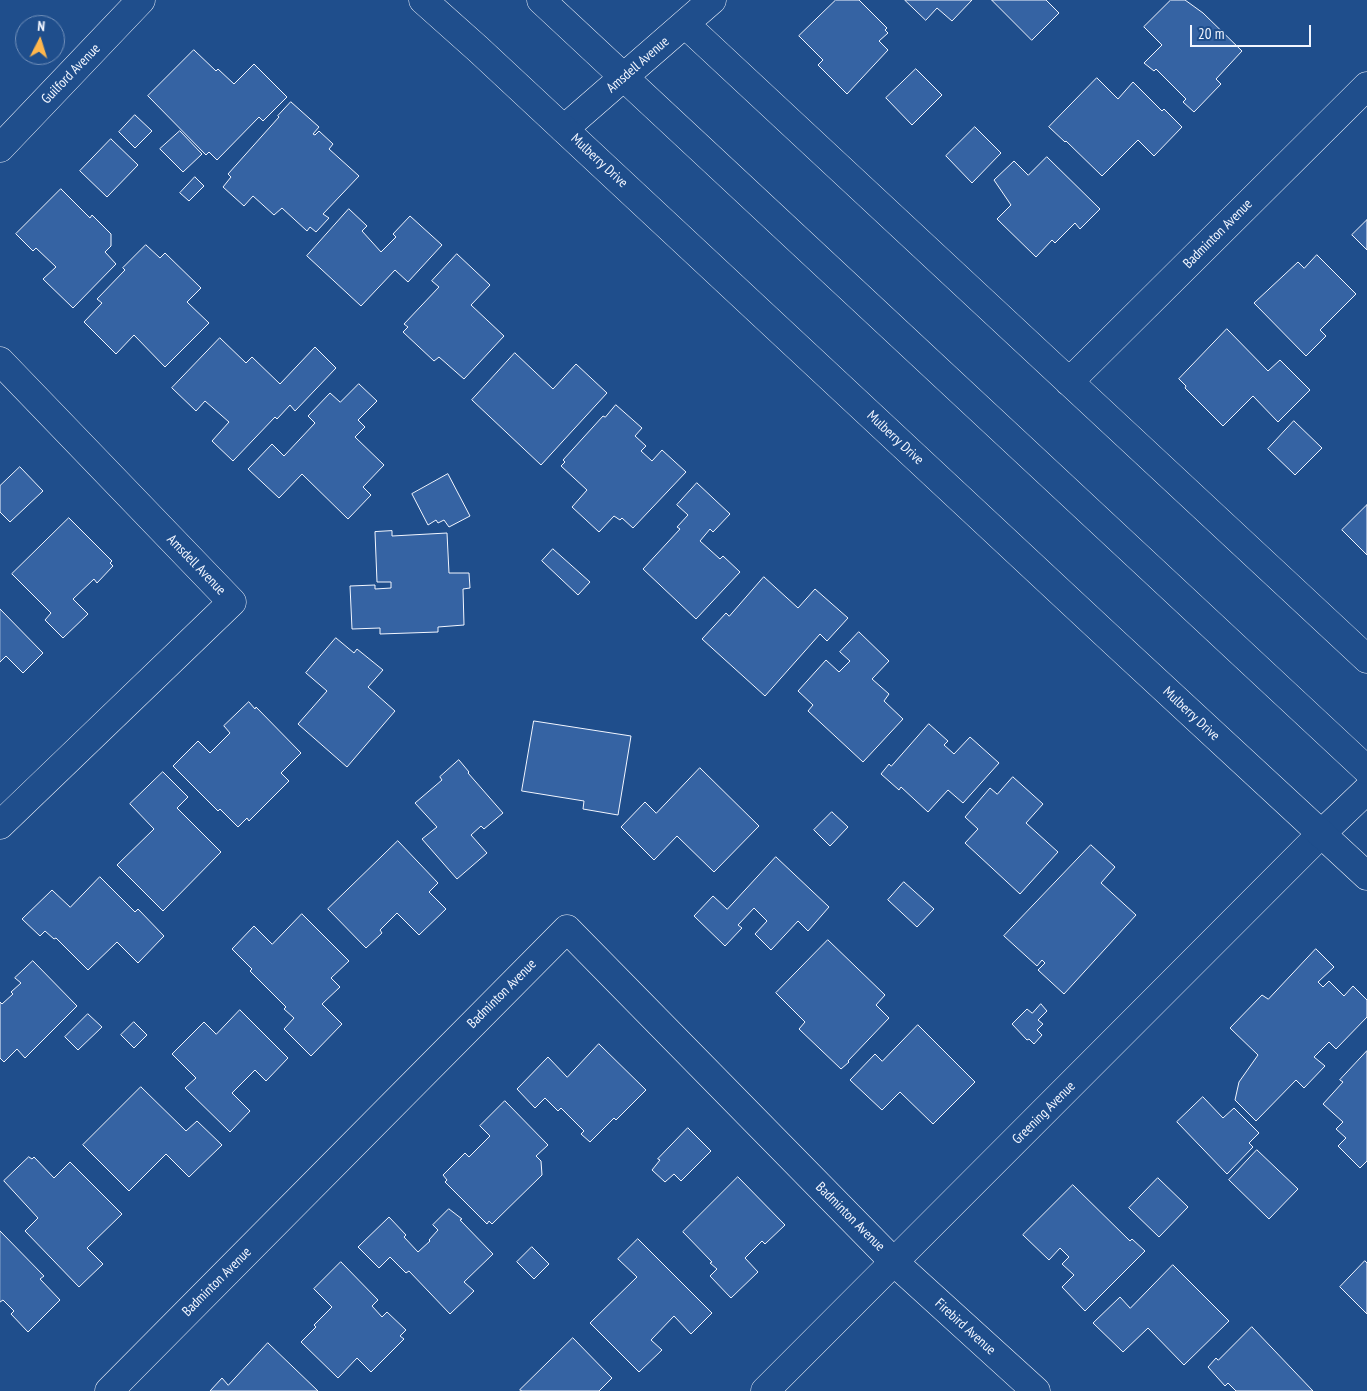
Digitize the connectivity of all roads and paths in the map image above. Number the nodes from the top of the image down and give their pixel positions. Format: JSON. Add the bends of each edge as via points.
{"nodes":[{"id":1,"x":141,"y":0,"type":"edge"},
{"id":2,"x":423,"y":0,"type":"edge"},
{"id":3,"x":541,"y":0,"type":"edge"},
{"id":4,"x":712,"y":0,"type":"edge"},
{"id":5,"x":685,"y":24,"type":"junction"},
{"id":6,"x":624,"y":77,"type":"junction"},
{"id":7,"x":1367,"y":86,"type":"edge"},
{"id":8,"x":564,"y":128,"type":"junction"},
{"id":9,"x":0,"y":148,"type":"edge"},
{"id":10,"x":0,"y":361,"type":"edge"},
{"id":11,"x":1069,"y":382,"type":"junction"},
{"id":12,"x":1367,"y":659,"type":"edge"},
{"id":13,"x":1367,"y":770,"type":"edge"},
{"id":14,"x":1367,"y":790,"type":"edge"},
{"id":15,"x":0,"y":825,"type":"edge"},
{"id":16,"x":1321,"y":834,"type":"junction"},
{"id":17,"x":1367,"y":876,"type":"edge"},
{"id":18,"x":894,"y":1262,"type":"junction"},
{"id":19,"x":109,"y":1391,"type":"edge"},
{"id":20,"x":765,"y":1391,"type":"edge"},
{"id":21,"x":1036,"y":1391,"type":"edge"}],
"edges":[{"from":1,"to":9,"type":"street","name":"Guilford Avenue"},
{"from":2,"to":8,"type":"street","name":"Mulberry Drive"},
{"from":3,"to":6,"type":"street"},
{"from":4,"to":5,"type":"street","name":"Amsdell Avenue"},
{"from":5,"to":6,"type":"street","name":"Amsdell Avenue"},
{"from":5,"to":11,"type":"street"},
{"from":6,"to":8,"type":"street","name":"Amsdell Avenue"},
{"from":6,"to":13,"type":"street"},
{"from":7,"to":11,"type":"street","name":"Badminton Avenue"},
{"from":8,"to":16,"type":"street","name":"Mulberry Drive"},
{"from":10,"to":15,"type":"street","name":"Amsdell Avenue","via":[[232,602]]},
{"from":11,"to":12,"type":"street"},
{"from":14,"to":16,"type":"street","name":"Greening Avenue"},
{"from":16,"to":17,"type":"street","name":"Mulberry Drive"},
{"from":16,"to":18,"type":"street","name":"Greening Avenue"},
{"from":18,"to":19,"type":"street","name":"Badminton Avenue","via":[[567,929]]},
{"from":18,"to":20,"type":"street","name":"Greening Avenue"},
{"from":18,"to":21,"type":"street","name":"Firebird Avenue"}]}
